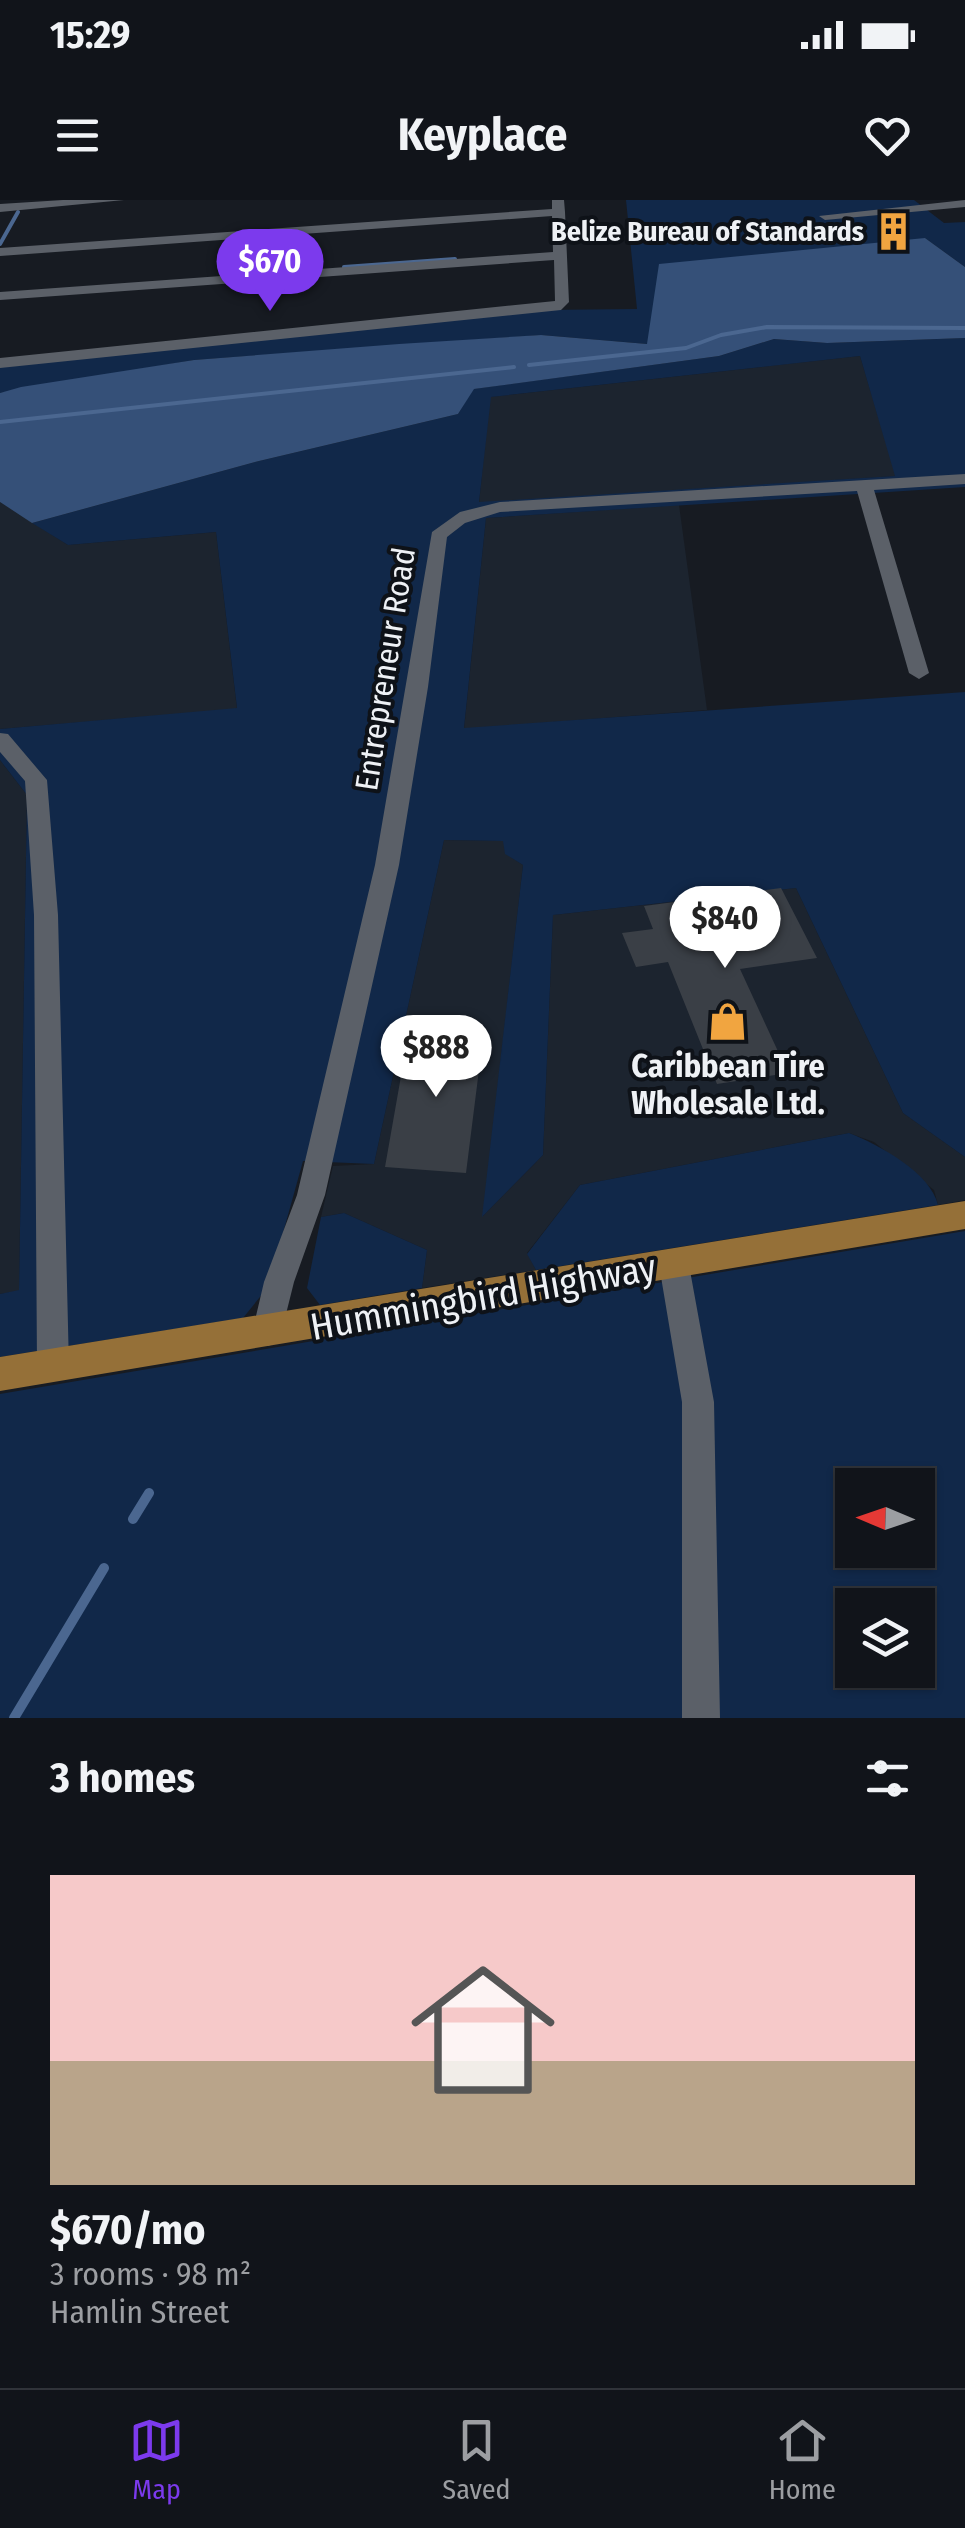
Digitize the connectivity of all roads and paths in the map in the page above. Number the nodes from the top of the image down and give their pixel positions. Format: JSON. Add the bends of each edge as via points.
{"nodes":[{"id":1,"x":118,"y":200,"type":"edge"},
{"id":2,"x":0,"y":203,"type":"edge"},
{"id":3,"x":965,"y":203,"type":"edge"},
{"id":4,"x":559,"y":206,"type":"edge"},
{"id":5,"x":825,"y":216,"type":"dead end"},
{"id":6,"x":0,"y":252,"type":"edge"},
{"id":7,"x":562,"y":255,"type":"junction"},
{"id":8,"x":0,"y":296,"type":"edge"},
{"id":9,"x":0,"y":363,"type":"edge"},
{"id":10,"x":965,"y":479,"type":"edge"},
{"id":11,"x":864,"y":486,"type":"junction"},
{"id":12,"x":919,"y":673,"type":"dead end"},
{"id":13,"x":0,"y":739,"type":"edge"},
{"id":14,"x":965,"y":1216,"type":"edge"},
{"id":15,"x":674,"y":1264,"type":"junction"},
{"id":16,"x":268,"y":1333,"type":"junction"},
{"id":17,"x":53,"y":1367,"type":"junction"},
{"id":18,"x":0,"y":1374,"type":"edge"},
{"id":19,"x":700,"y":1718,"type":"edge"}],
"edges":[{"from":1,"to":2,"type":"street"},
{"from":3,"to":5,"type":"street"},
{"from":4,"to":6,"type":"street"},
{"from":4,"to":7,"type":"street"},
{"from":7,"to":8,"type":"street"},
{"from":7,"to":9,"type":"street","via":[[562,302],[544,310]]},
{"from":10,"to":11,"type":"street","name":"Entrepreneur Road"},
{"from":11,"to":12,"type":"street"},
{"from":11,"to":16,"type":"street","name":"Entrepreneur Road","via":[[500,508],[470,513],[438,536],[387,865],[311,1195]]},
{"from":13,"to":17,"type":"street","via":[[36,780],[46,916]]},
{"from":14,"to":15,"type":"main road","name":"Hummingbird Highway"},
{"from":15,"to":16,"type":"main road","name":"Hummingbird Highway"},
{"from":15,"to":19,"type":"street","via":[[698,1402]]},
{"from":16,"to":17,"type":"main road","name":"Hummingbird Highway"},
{"from":17,"to":18,"type":"main road","name":"Hummingbird Highway"}]}
